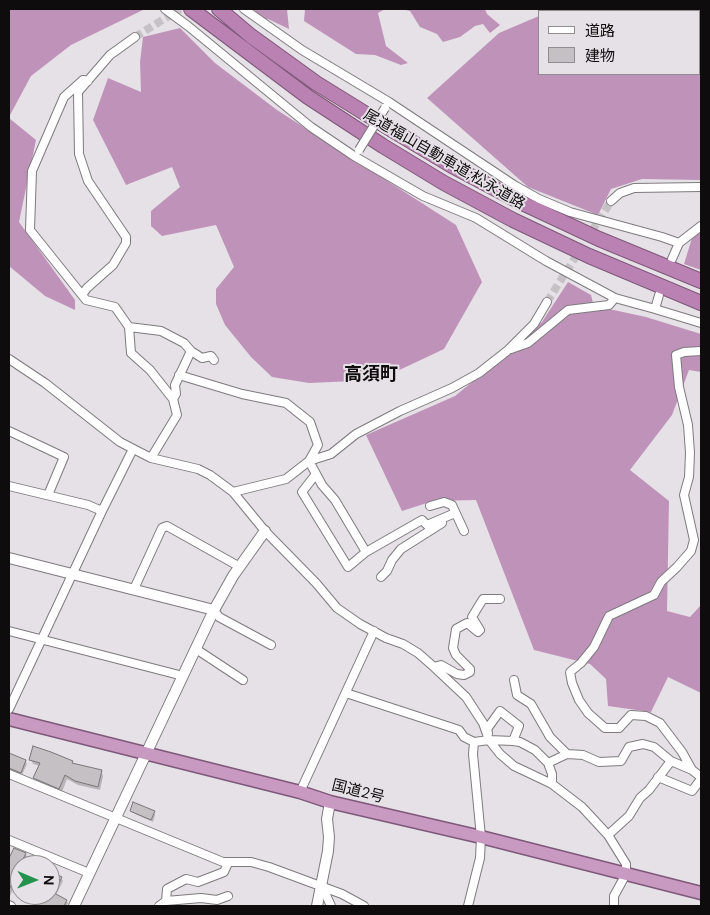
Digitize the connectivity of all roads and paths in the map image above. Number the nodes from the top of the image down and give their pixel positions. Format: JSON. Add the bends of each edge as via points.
{"nodes":[{"id":1,"x":165,"y":9,"type":"edge"},
{"id":2,"x":191,"y":9,"type":"edge"},
{"id":3,"x":219,"y":9,"type":"edge"},
{"id":4,"x":244,"y":9,"type":"edge"},
{"id":5,"x":135,"y":37,"type":"tunnel mouth"},
{"id":6,"x":88,"y":81,"type":"junction"},
{"id":7,"x":387,"y":105,"type":"junction"},
{"id":8,"x":357,"y":153,"type":"junction"},
{"id":9,"x":701,"y":187,"type":"edge"},
{"id":10,"x":611,"y":201,"type":"tunnel mouth"},
{"id":11,"x":701,"y":226,"type":"edge"},
{"id":12,"x":679,"y":243,"type":"junction"},
{"id":13,"x":672,"y":259,"type":"dead end"},
{"id":14,"x":701,"y":281,"type":"edge"},
{"id":15,"x":82,"y":295,"type":"junction"},
{"id":16,"x":659,"y":295,"type":"dead end"},
{"id":17,"x":615,"y":298,"type":"junction"},
{"id":18,"x":547,"y":302,"type":"tunnel mouth"},
{"id":19,"x":701,"y":303,"type":"edge"},
{"id":20,"x":655,"y":309,"type":"junction"},
{"id":21,"x":701,"y":323,"type":"edge"},
{"id":22,"x":129,"y":327,"type":"junction"},
{"id":23,"x":191,"y":350,"type":"junction"},
{"id":24,"x":507,"y":351,"type":"junction"},
{"id":25,"x":701,"y":352,"type":"edge"},
{"id":26,"x":9,"y":359,"type":"edge"},
{"id":27,"x":214,"y":360,"type":"dead end"},
{"id":28,"x":178,"y":375,"type":"junction"},
{"id":29,"x":173,"y":399,"type":"junction"},
{"id":30,"x":9,"y":432,"type":"edge"},
{"id":31,"x":133,"y":449,"type":"junction"},
{"id":32,"x":151,"y":458,"type":"junction"},
{"id":33,"x":309,"y":461,"type":"junction"},
{"id":34,"x":316,"y":474,"type":"junction"},
{"id":35,"x":9,"y":486,"type":"edge"},
{"id":36,"x":233,"y":492,"type":"junction"},
{"id":37,"x":48,"y":495,"type":"junction"},
{"id":38,"x":430,"y":506,"type":"dead end"},
{"id":39,"x":102,"y":511,"type":"junction"},
{"id":40,"x":456,"y":515,"type":"junction"},
{"id":41,"x":265,"y":531,"type":"junction"},
{"id":42,"x":464,"y":531,"type":"dead end"},
{"id":43,"x":393,"y":536,"type":"junction"},
{"id":44,"x":401,"y":549,"type":"junction"},
{"id":45,"x":366,"y":552,"type":"junction"},
{"id":46,"x":9,"y":558,"type":"edge"},
{"id":47,"x":240,"y":567,"type":"junction"},
{"id":48,"x":72,"y":573,"type":"junction"},
{"id":49,"x":381,"y":577,"type":"dead end"},
{"id":50,"x":134,"y":589,"type":"junction"},
{"id":51,"x":500,"y":599,"type":"dead end"},
{"id":52,"x":214,"y":610,"type":"junction"},
{"id":53,"x":9,"y":631,"type":"edge"},
{"id":54,"x":374,"y":631,"type":"junction"},
{"id":55,"x":42,"y":639,"type":"junction"},
{"id":56,"x":271,"y":645,"type":"dead end"},
{"id":57,"x":196,"y":649,"type":"junction"},
{"id":58,"x":434,"y":667,"type":"junction"},
{"id":59,"x":183,"y":676,"type":"junction"},
{"id":60,"x":244,"y":680,"type":"dead end"},
{"id":61,"x":514,"y":680,"type":"dead end"},
{"id":62,"x":346,"y":693,"type":"junction"},
{"id":63,"x":9,"y":709,"type":"edge"},
{"id":64,"x":9,"y":719,"type":"edge"},
{"id":65,"x":489,"y":740,"type":"junction"},
{"id":66,"x":513,"y":741,"type":"junction"},
{"id":67,"x":474,"y":742,"type":"junction"},
{"id":68,"x":567,"y":754,"type":"junction"},
{"id":69,"x":146,"y":755,"type":"junction"},
{"id":70,"x":670,"y":761,"type":"junction"},
{"id":71,"x":548,"y":763,"type":"junction"},
{"id":72,"x":692,"y":770,"type":"junction"},
{"id":73,"x":9,"y":774,"type":"edge"},
{"id":74,"x":658,"y":777,"type":"junction"},
{"id":75,"x":701,"y":778,"type":"edge"},
{"id":76,"x":552,"y":784,"type":"junction"},
{"id":77,"x":692,"y":791,"type":"junction"},
{"id":78,"x":701,"y":791,"type":"edge"},
{"id":79,"x":300,"y":792,"type":"junction"},
{"id":80,"x":330,"y":802,"type":"junction"},
{"id":81,"x":116,"y":819,"type":"junction"},
{"id":82,"x":608,"y":835,"type":"junction"},
{"id":83,"x":480,"y":837,"type":"junction"},
{"id":84,"x":9,"y":840,"type":"edge"},
{"id":85,"x":228,"y":863,"type":"junction"},
{"id":86,"x":89,"y":873,"type":"junction"},
{"id":87,"x":626,"y":874,"type":"junction"},
{"id":88,"x":198,"y":882,"type":"junction"},
{"id":89,"x":322,"y":886,"type":"junction"},
{"id":90,"x":701,"y":893,"type":"edge"},
{"id":91,"x":228,"y":896,"type":"dead end"},
{"id":92,"x":201,"y":898,"type":"junction"},
{"id":93,"x":166,"y":901,"type":"junction"},
{"id":94,"x":74,"y":906,"type":"edge"},
{"id":95,"x":159,"y":906,"type":"edge"},
{"id":96,"x":317,"y":906,"type":"edge"},
{"id":97,"x":330,"y":906,"type":"edge"},
{"id":98,"x":364,"y":906,"type":"edge"},
{"id":99,"x":468,"y":906,"type":"edge"},
{"id":100,"x":614,"y":906,"type":"edge"}],
"edges":[{"from":1,"to":8,"type":"street","via":[[311,127]]},
{"from":2,"to":19,"type":"highway","name":"尾道福山自動車道;松永道路","via":[[308,97],[444,183],[589,256]]},
{"from":3,"to":14,"type":"highway","name":"尾道福山自動車道;松永道路","via":[[316,83],[452,166],[598,240]]},
{"from":4,"to":7,"type":"street"},
{"from":5,"to":6,"type":"street","via":[[110,55]]},
{"from":6,"to":15,"type":"street","via":[[78,92],[79,154],[88,181],[126,237],[126,242],[113,265]]},
{"from":6,"to":15,"type":"street","via":[[83,80],[64,97],[32,171],[30,230]]},
{"from":7,"to":8,"type":"street","bridge":true},
{"from":7,"to":12,"type":"street","via":[[539,199],[570,212]]},
{"from":8,"to":17,"type":"street","via":[[423,196],[476,218]]},
{"from":9,"to":10,"type":"street","via":[[634,188]]},
{"from":11,"to":12,"type":"street"},
{"from":12,"to":13,"type":"street"},
{"from":15,"to":22,"type":"street","via":[[86,300],[115,307]]},
{"from":16,"to":20,"type":"street"},
{"from":17,"to":20,"type":"street"},
{"from":17,"to":24,"type":"street","via":[[609,305],[568,310],[528,343]]},
{"from":18,"to":24,"type":"street","via":[[534,324]]},
{"from":20,"to":21,"type":"street"},
{"from":22,"to":23,"type":"street","via":[[161,331]]},
{"from":22,"to":29,"type":"street","via":[[131,353],[150,370]]},
{"from":23,"to":27,"type":"street","via":[[202,358],[211,356]]},
{"from":23,"to":28,"type":"street"},
{"from":24,"to":33,"type":"street","via":[[479,373],[452,388],[356,434],[331,454]]},
{"from":25,"to":72,"type":"street","via":[[676,355],[688,425],[689,477],[684,495],[694,540],[691,551],[661,582],[654,595],[609,616],[594,647],[570,672],[579,700],[604,728],[619,728],[631,715],[646,716],[660,723]]},
{"from":26,"to":31,"type":"street"},
{"from":28,"to":29,"type":"street"},
{"from":28,"to":33,"type":"street","via":[[286,403],[310,422],[318,445]]},
{"from":29,"to":32,"type":"street","via":[[177,415]]},
{"from":30,"to":37,"type":"street","via":[[64,457]]},
{"from":31,"to":32,"type":"street"},
{"from":31,"to":39,"type":"street"},
{"from":32,"to":36,"type":"street","via":[[198,469]]},
{"from":33,"to":34,"type":"street"},
{"from":33,"to":36,"type":"street","via":[[286,479]]},
{"from":34,"to":45,"type":"street"},
{"from":34,"to":45,"type":"street","via":[[302,492],[348,567]]},
{"from":35,"to":37,"type":"street"},
{"from":36,"to":41,"type":"street"},
{"from":37,"to":39,"type":"street"},
{"from":38,"to":40,"type":"street","via":[[444,502],[452,506]]},
{"from":39,"to":48,"type":"street"},
{"from":40,"to":42,"type":"street"},
{"from":40,"to":43,"type":"street","via":[[427,525],[422,520]]},
{"from":40,"to":44,"type":"street"},
{"from":41,"to":47,"type":"street"},
{"from":41,"to":54,"type":"street","via":[[337,608]]},
{"from":43,"to":44,"type":"street"},
{"from":43,"to":45,"type":"street"},
{"from":44,"to":49,"type":"street"},
{"from":46,"to":48,"type":"street"},
{"from":47,"to":50,"type":"street","via":[[167,526],[162,528]]},
{"from":47,"to":52,"type":"street"},
{"from":48,"to":50,"type":"street"},
{"from":48,"to":55,"type":"street"},
{"from":50,"to":52,"type":"street"},
{"from":51,"to":58,"type":"street","via":[[483,599],[472,617],[480,630],[478,632],[467,623],[456,629],[452,648],[470,672],[457,674],[440,664]]},
{"from":52,"to":56,"type":"street"},
{"from":52,"to":57,"type":"street"},
{"from":53,"to":55,"type":"street"},
{"from":54,"to":58,"type":"street","via":[[403,644]]},
{"from":54,"to":62,"type":"street"},
{"from":55,"to":59,"type":"street"},
{"from":55,"to":63,"type":"street"},
{"from":57,"to":59,"type":"street"},
{"from":57,"to":60,"type":"street"},
{"from":58,"to":65,"type":"street","via":[[466,697],[483,723]]},
{"from":59,"to":69,"type":"street"},
{"from":61,"to":68,"type":"street","via":[[517,695],[531,704],[550,737]]},
{"from":62,"to":67,"type":"street","via":[[458,730]]},
{"from":62,"to":79,"type":"street"},
{"from":64,"to":69,"type":"highway","name":"国道2号"},
{"from":65,"to":66,"type":"street"},
{"from":65,"to":66,"type":"street","via":[[487,729],[500,711],[520,726]]},
{"from":65,"to":67,"type":"street"},
{"from":65,"to":76,"type":"street","via":[[514,766]]},
{"from":66,"to":71,"type":"street","via":[[536,750]]},
{"from":67,"to":83,"type":"street","via":[[472,754]]},
{"from":68,"to":70,"type":"street","via":[[583,755],[600,762],[621,761],[629,747],[643,744],[654,747]]},
{"from":68,"to":71,"type":"street"},
{"from":69,"to":79,"type":"highway","name":"国道2号"},
{"from":69,"to":81,"type":"street"},
{"from":70,"to":72,"type":"street"},
{"from":70,"to":74,"type":"street"},
{"from":71,"to":76,"type":"street"},
{"from":72,"to":75,"type":"street"},
{"from":73,"to":81,"type":"street"},
{"from":74,"to":77,"type":"street"},
{"from":74,"to":82,"type":"street","via":[[629,816]]},
{"from":75,"to":77,"type":"street"},
{"from":76,"to":82,"type":"street","via":[[582,807]]},
{"from":77,"to":78,"type":"street"},
{"from":79,"to":80,"type":"highway","name":"国道2号"},
{"from":80,"to":83,"type":"highway","name":"国道2号"},
{"from":80,"to":89,"type":"street","via":[[328,851]]},
{"from":81,"to":85,"type":"street"},
{"from":81,"to":86,"type":"street"},
{"from":82,"to":87,"type":"street","via":[[626,864]]},
{"from":83,"to":87,"type":"highway","name":"国道2号"},
{"from":83,"to":99,"type":"street","via":[[480,858]]},
{"from":84,"to":86,"type":"street"},
{"from":85,"to":88,"type":"street","via":[[224,872]]},
{"from":85,"to":89,"type":"street","via":[[250,862]]},
{"from":86,"to":94,"type":"street"},
{"from":87,"to":90,"type":"highway","name":"国道2号"},
{"from":87,"to":100,"type":"street","via":[[614,896]]},
{"from":88,"to":92,"type":"street"},
{"from":88,"to":93,"type":"street","via":[[186,879],[167,889]]},
{"from":89,"to":96,"type":"street"},
{"from":89,"to":97,"type":"street"},
{"from":89,"to":98,"type":"street"},
{"from":91,"to":92,"type":"street","via":[[217,900]]},
{"from":92,"to":93,"type":"street"},
{"from":93,"to":95,"type":"street"}]}
